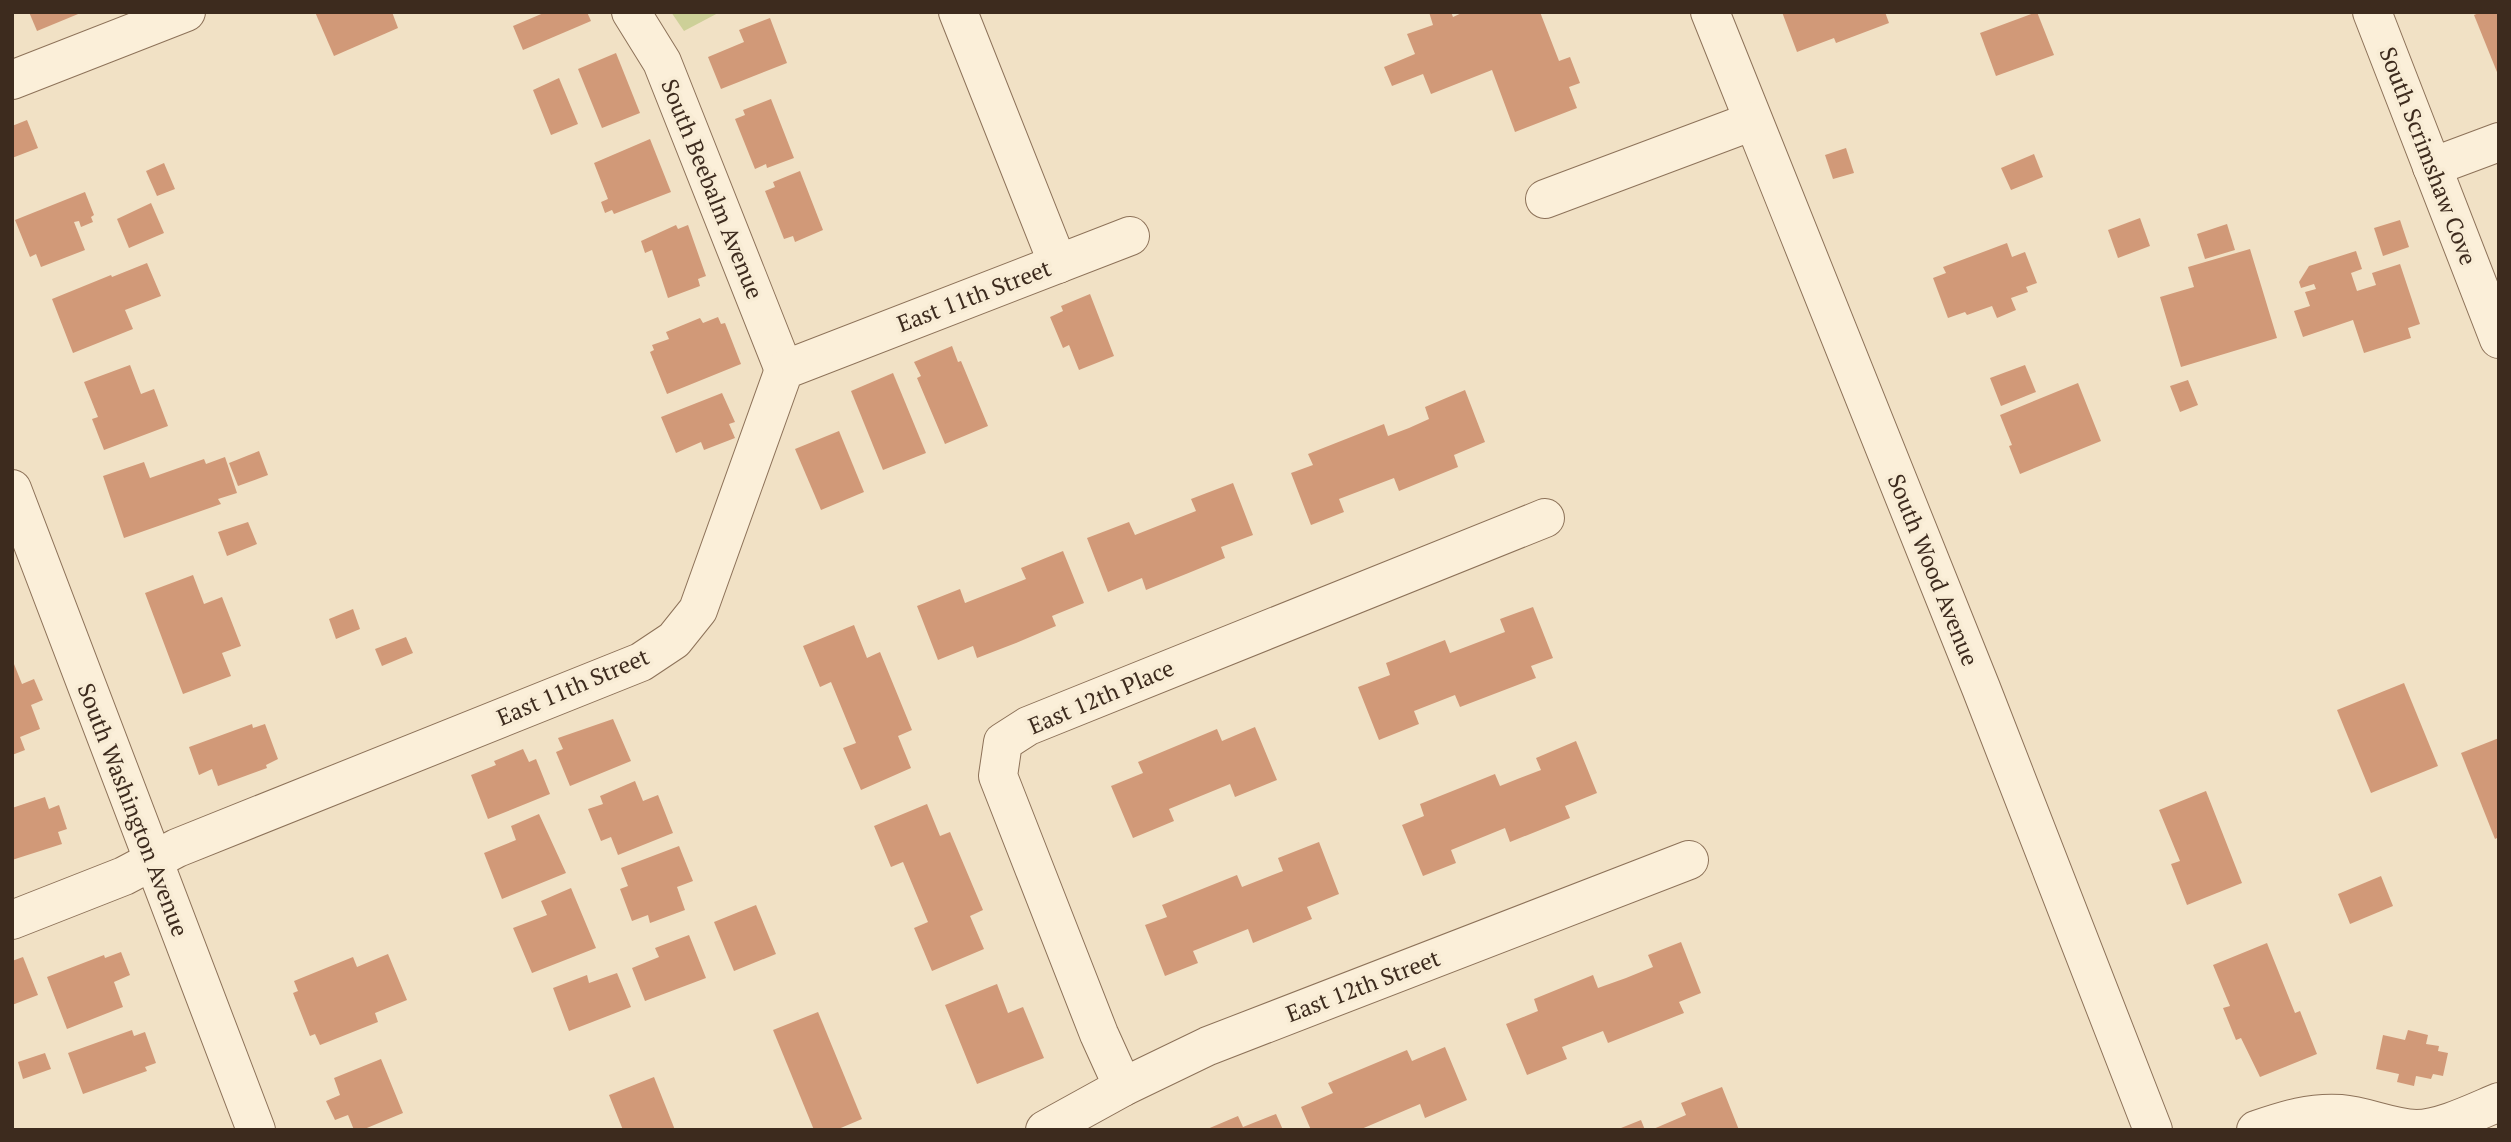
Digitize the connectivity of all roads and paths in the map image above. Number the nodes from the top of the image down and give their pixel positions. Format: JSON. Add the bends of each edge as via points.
{"nodes":[{"id":1,"x":186,"y":12,"type":"edge"},
{"id":2,"x":631,"y":12,"type":"edge"},
{"id":3,"x":958,"y":12,"type":"edge"},
{"id":4,"x":1710,"y":12,"type":"edge"},
{"id":5,"x":2372,"y":12,"type":"edge"},
{"id":6,"x":12,"y":80,"type":"edge"},
{"id":7,"x":1753,"y":121,"type":"junction"},
{"id":8,"x":2499,"y":142,"type":"edge"},
{"id":9,"x":2432,"y":167,"type":"junction"},
{"id":10,"x":1545,"y":199,"type":"dead end"},
{"id":11,"x":1130,"y":236,"type":"dead end"},
{"id":12,"x":1058,"y":264,"type":"junction"},
{"id":13,"x":2499,"y":340,"type":"edge"},
{"id":14,"x":784,"y":370,"type":"junction"},
{"id":15,"x":12,"y":489,"type":"edge"},
{"id":16,"x":1545,"y":518,"type":"dead end"},
{"id":17,"x":1689,"y":860,"type":"dead end"},
{"id":18,"x":152,"y":861,"type":"junction"},
{"id":19,"x":12,"y":920,"type":"edge"},
{"id":20,"x":1123,"y":1087,"type":"junction"},
{"id":21,"x":2499,"y":1102,"type":"edge"},
{"id":22,"x":2261,"y":1129,"type":"edge"},
{"id":23,"x":256,"y":1130,"type":"edge"},
{"id":24,"x":1045,"y":1130,"type":"edge"},
{"id":25,"x":2153,"y":1130,"type":"edge"}],
"edges":[{"from":1,"to":6,"type":"street"},
{"from":2,"to":14,"type":"street","name":"South Beebalm Avenue","via":[[662,62]]},
{"from":3,"to":12,"type":"street"},
{"from":4,"to":7,"type":"street","name":"South Wood Avenue"},
{"from":5,"to":9,"type":"street","name":"South Scrimshaw Cove"},
{"from":7,"to":10,"type":"street"},
{"from":7,"to":25,"type":"street","name":"South Wood Avenue"},
{"from":8,"to":9,"type":"street"},
{"from":9,"to":13,"type":"street","name":"South Scrimshaw Cove"},
{"from":11,"to":12,"type":"street","name":"East 11th Street"},
{"from":12,"to":14,"type":"street","name":"East 11th Street"},
{"from":14,"to":18,"type":"street","name":"East 11th Street","via":[[698,610],[674,640],[641,662]]},
{"from":15,"to":18,"type":"street","name":"South Washington Avenue"},
{"from":16,"to":20,"type":"street","name":"East 12th Place","via":[[1028,726],[1003,742],[998,776]]},
{"from":17,"to":20,"type":"street","name":"East 12th Street","via":[[1208,1046]]},
{"from":18,"to":19,"type":"street","name":"East 11th Street"},
{"from":18,"to":23,"type":"street","name":"South Washington Avenue"},
{"from":20,"to":24,"type":"street","name":"East 12th Street"},
{"from":21,"to":22,"type":"street","via":[[2418,1129],[2343,1114],[2299,1115]]}]}
